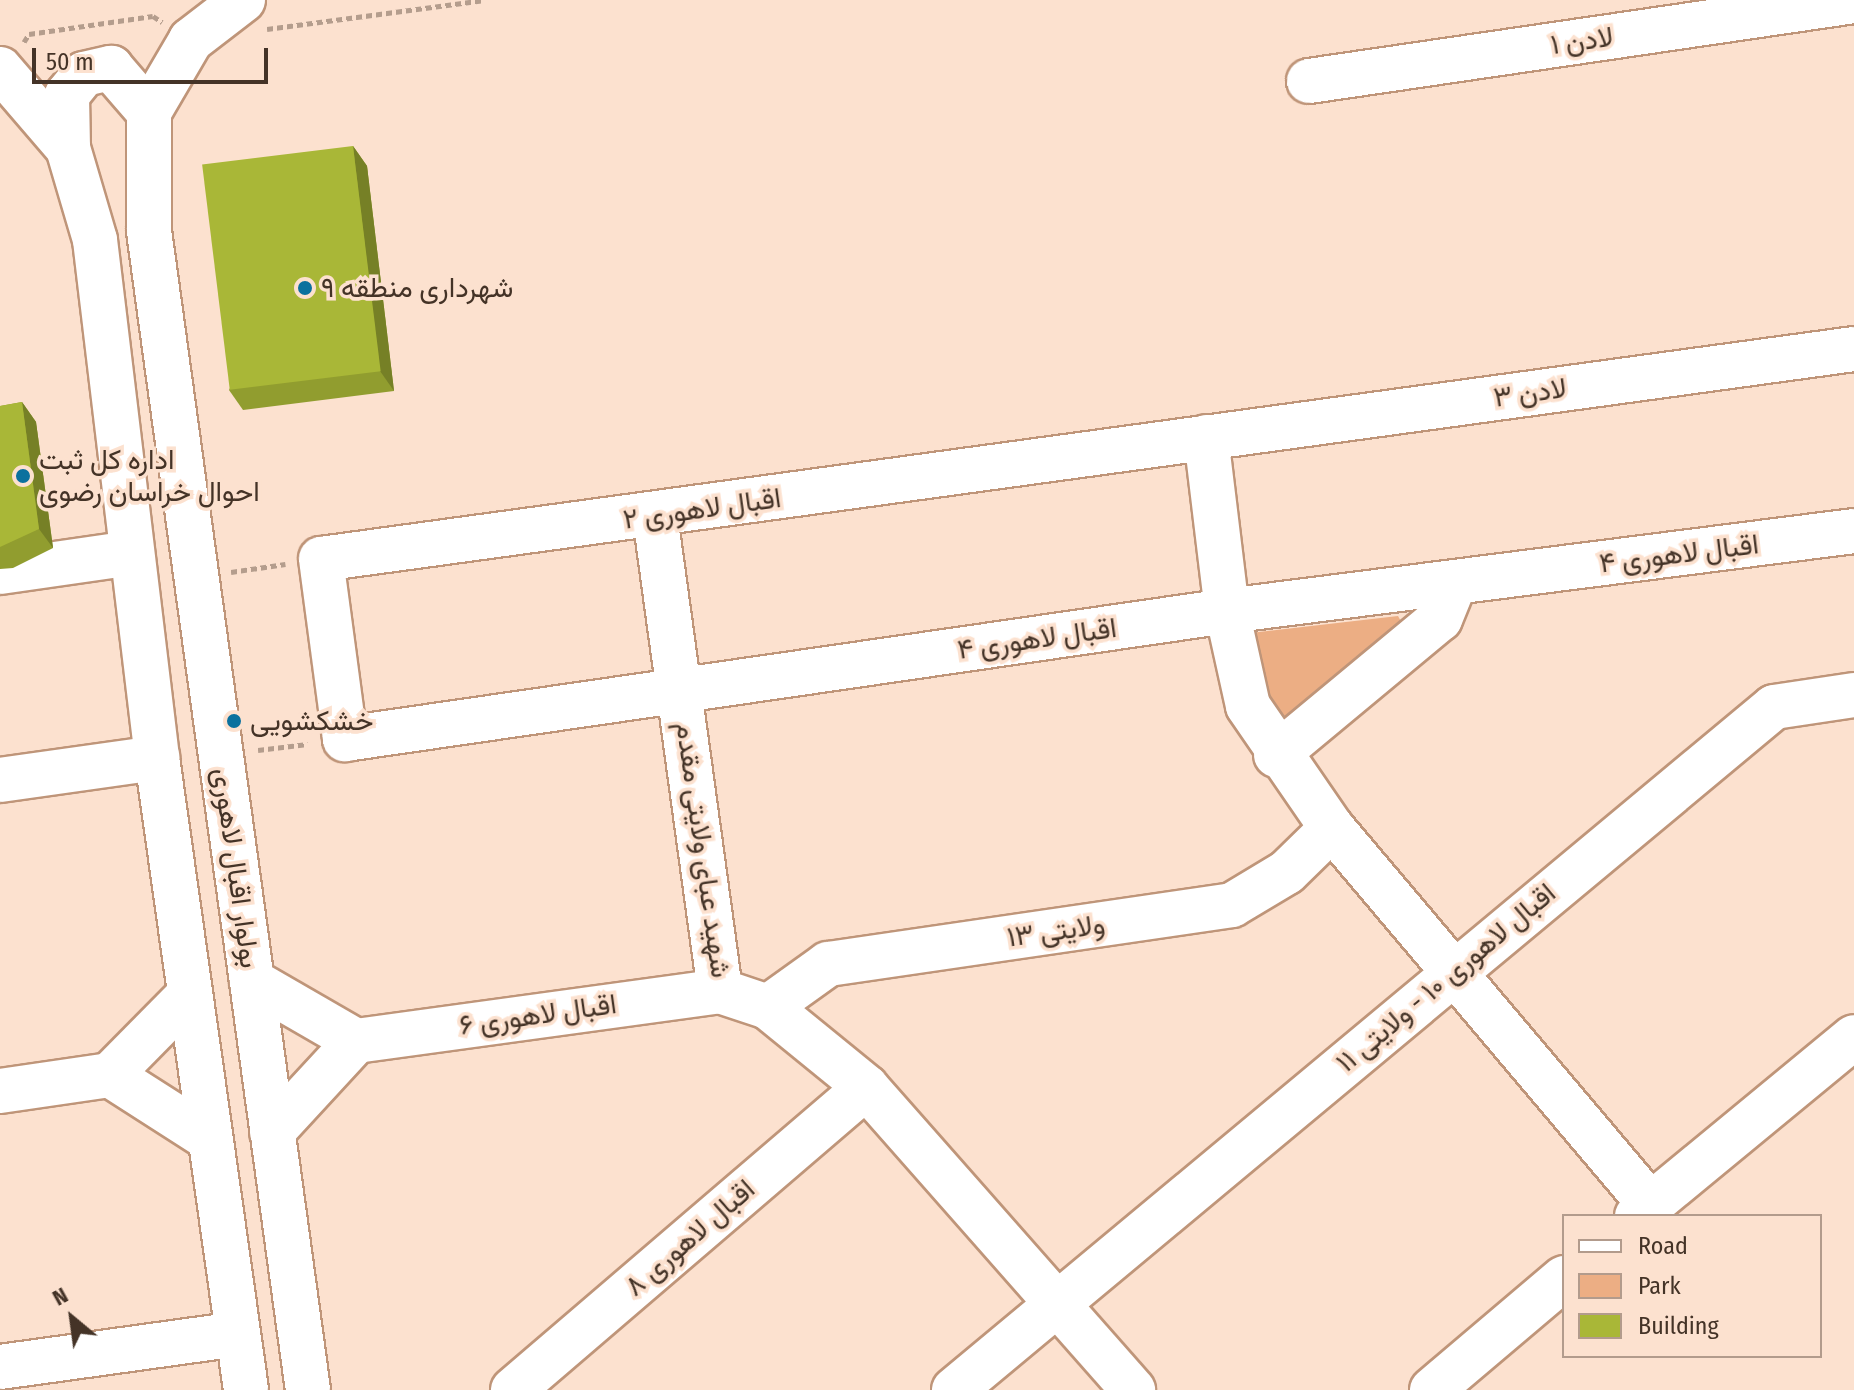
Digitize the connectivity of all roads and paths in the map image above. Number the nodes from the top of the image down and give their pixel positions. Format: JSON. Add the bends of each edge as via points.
{"nodes":[{"id":1,"x":243,"y":0,"type":"edge"},
{"id":2,"x":1854,"y":1,"type":"edge"},
{"id":3,"x":0,"y":69,"type":"edge"},
{"id":4,"x":1309,"y":81,"type":"dead end"},
{"id":5,"x":149,"y":112,"type":"junction"},
{"id":6,"x":68,"y":148,"type":"junction"},
{"id":7,"x":1854,"y":349,"type":"edge"},
{"id":8,"x":1206,"y":437,"type":"junction"},
{"id":9,"x":655,"y":516,"type":"junction"},
{"id":10,"x":1854,"y":531,"type":"edge"},
{"id":11,"x":132,"y":553,"type":"junction"},
{"id":12,"x":321,"y":559,"type":"junction"},
{"id":13,"x":0,"y":572,"type":"edge"},
{"id":14,"x":196,"y":577,"type":"junction"},
{"id":15,"x":1455,"y":582,"type":"junction"},
{"id":16,"x":1227,"y":611,"type":"junction"},
{"id":17,"x":681,"y":692,"type":"junction"},
{"id":18,"x":1854,"y":695,"type":"edge"},
{"id":19,"x":345,"y":739,"type":"junction"},
{"id":20,"x":221,"y":755,"type":"junction"},
{"id":21,"x":1276,"y":755,"type":"junction"},
{"id":22,"x":157,"y":758,"type":"junction"},
{"id":23,"x":0,"y":780,"type":"edge"},
{"id":24,"x":1332,"y":828,"type":"junction"},
{"id":25,"x":1454,"y":972,"type":"junction"},
{"id":26,"x":252,"y":981,"type":"junction"},
{"id":27,"x":720,"y":991,"type":"junction"},
{"id":28,"x":190,"y":994,"type":"junction"},
{"id":29,"x":768,"y":1007,"type":"junction"},
{"id":30,"x":1854,"y":1037,"type":"edge"},
{"id":31,"x":356,"y":1041,"type":"junction"},
{"id":32,"x":110,"y":1075,"type":"junction"},
{"id":33,"x":866,"y":1087,"type":"junction"},
{"id":34,"x":0,"y":1091,"type":"edge"},
{"id":35,"x":272,"y":1132,"type":"junction"},
{"id":36,"x":210,"y":1139,"type":"junction"},
{"id":37,"x":1644,"y":1210,"type":"edge"},
{"id":38,"x":1562,"y":1280,"type":"edge"},
{"id":39,"x":1057,"y":1301,"type":"junction"},
{"id":40,"x":237,"y":1334,"type":"junction"},
{"id":41,"x":0,"y":1367,"type":"edge"},
{"id":42,"x":246,"y":1390,"type":"edge"},
{"id":43,"x":308,"y":1390,"type":"edge"},
{"id":44,"x":513,"y":1390,"type":"edge"},
{"id":45,"x":954,"y":1390,"type":"edge"},
{"id":46,"x":1133,"y":1390,"type":"edge"},
{"id":47,"x":1432,"y":1390,"type":"edge"}],
"edges":[{"from":1,"to":5,"type":"street","via":[[191,40]]},
{"from":2,"to":4,"type":"street","name":"لادن ۱"},
{"from":3,"to":6,"type":"street"},
{"from":5,"to":6,"type":"street","via":[[111,68],[84,74],[67,95]]},
{"from":5,"to":14,"type":"street","name":"بولوار اقبال لاهوری","via":[[149,231]]},
{"from":6,"to":11,"type":"street","via":[[95,240]]},
{"from":7,"to":8,"type":"street","name":"لادن ۳"},
{"from":8,"to":9,"type":"street","name":"اقبال لاهوری ۲"},
{"from":8,"to":16,"type":"street"},
{"from":9,"to":12,"type":"street","name":"اقبال لاهوری ۲"},
{"from":9,"to":17,"type":"street","name":"شهید عبای ولایتی مقدم"},
{"from":10,"to":15,"type":"street","name":"اقبال لاهوری ۴"},
{"from":11,"to":13,"type":"street"},
{"from":11,"to":22,"type":"street"},
{"from":12,"to":14,"type":"path"},
{"from":12,"to":19,"type":"street"},
{"from":14,"to":20,"type":"street","name":"بولوار اقبال لاهوری"},
{"from":15,"to":16,"type":"street","name":"اقبال لاهوری ۴"},
{"from":15,"to":21,"type":"street","via":[[1440,619]]},
{"from":16,"to":17,"type":"street","name":"اقبال لاهوری ۴"},
{"from":16,"to":21,"type":"street","via":[[1248,706]]},
{"from":17,"to":19,"type":"street","name":"اقبال لاهوری ۴"},
{"from":17,"to":27,"type":"street","name":"شهید عبای ولایتی مقدم"},
{"from":18,"to":25,"type":"street","name":"اقبال لاهوری ۱۰ - ولایتی ۱۱","via":[[1774,707]]},
{"from":19,"to":20,"type":"path"},
{"from":20,"to":26,"type":"street","name":"بولوار اقبال لاهوری"},
{"from":21,"to":24,"type":"street"},
{"from":22,"to":23,"type":"street"},
{"from":22,"to":28,"type":"street"},
{"from":24,"to":25,"type":"street"},
{"from":24,"to":29,"type":"street","name":"ولایتی ۱۳","via":[[1287,872],[1232,905],[828,964]]},
{"from":25,"to":37,"type":"street"},
{"from":25,"to":39,"type":"street","name":"اقبال لاهوری ۱۰ - ولایتی ۱۱"},
{"from":26,"to":31,"type":"street"},
{"from":26,"to":35,"type":"street","name":"بولوار اقبال لاهوری"},
{"from":27,"to":29,"type":"street","name":"شهید عبای ولایتی مقدم"},
{"from":27,"to":31,"type":"street","name":"اقبال لاهوری ۶"},
{"from":28,"to":32,"type":"street"},
{"from":28,"to":36,"type":"street"},
{"from":29,"to":33,"type":"street","name":"شهید عبای ولایتی مقدم"},
{"from":30,"to":37,"type":"street"},
{"from":31,"to":35,"type":"street"},
{"from":32,"to":34,"type":"street"},
{"from":32,"to":36,"type":"street"},
{"from":33,"to":39,"type":"street","name":"شهید عبای ولایتی مقدم"},
{"from":33,"to":44,"type":"street","name":"اقبال لاهوری ۸"},
{"from":35,"to":43,"type":"street","name":"بولوار اقبال لاهوری"},
{"from":36,"to":40,"type":"street"},
{"from":38,"to":47,"type":"street"},
{"from":39,"to":45,"type":"street","name":"اقبال لاهوری ۱۰ - ولایتی ۱۱"},
{"from":39,"to":46,"type":"street","name":"شهید عبای ولایتی مقدم"},
{"from":40,"to":41,"type":"street"},
{"from":40,"to":42,"type":"street"}]}
